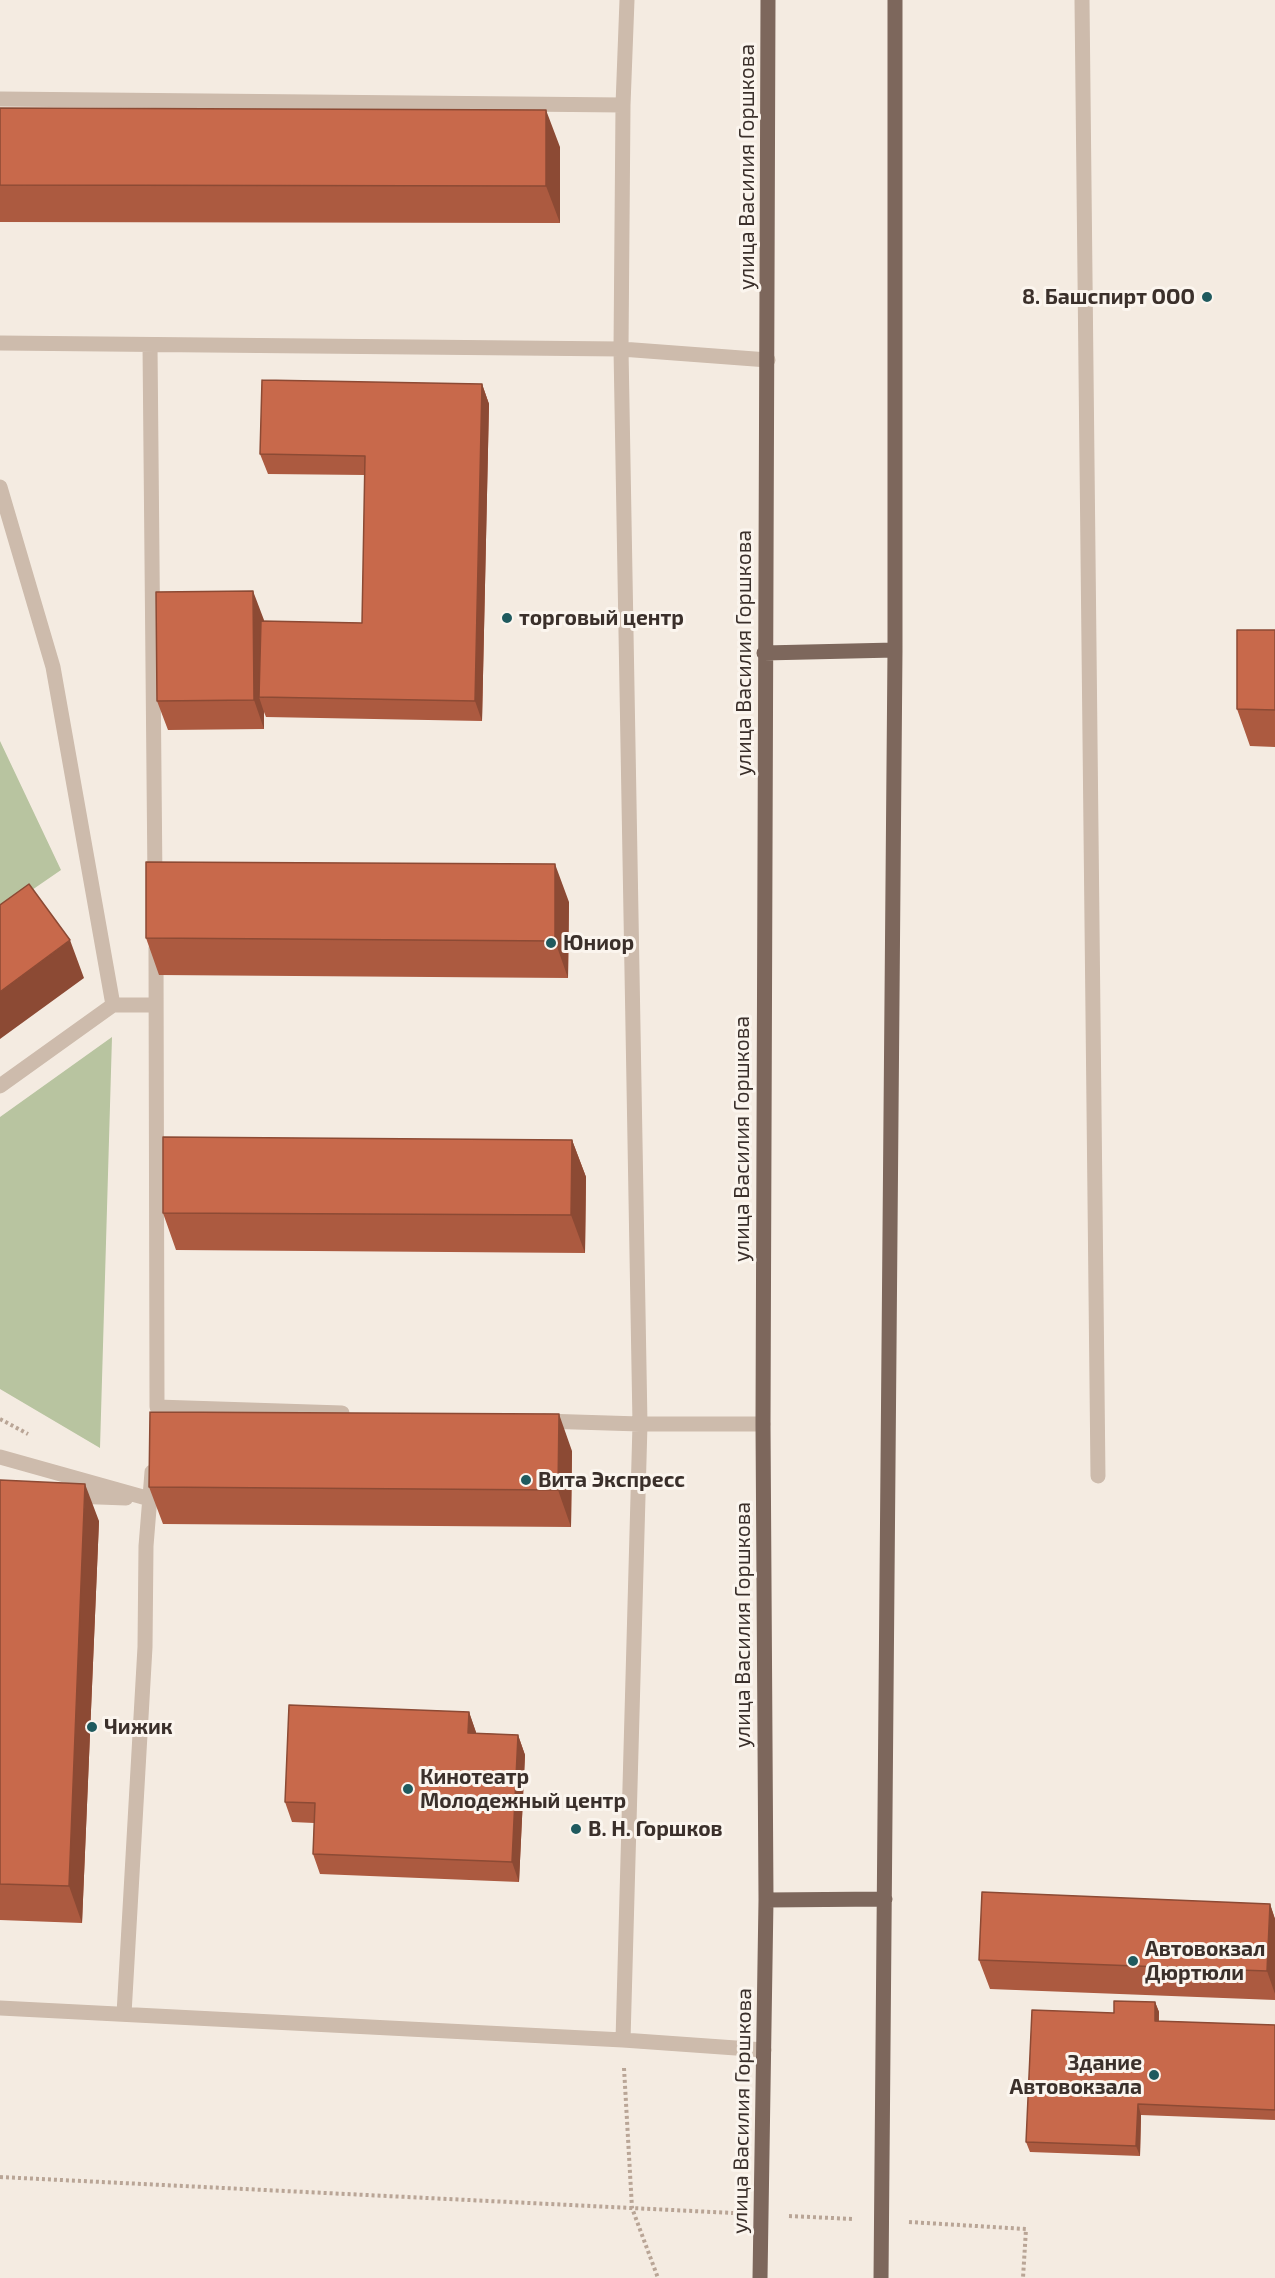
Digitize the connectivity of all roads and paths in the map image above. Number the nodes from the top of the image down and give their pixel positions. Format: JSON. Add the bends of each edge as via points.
{"nodes":[{"id":1,"x":627,"y":0,"type":"edge"},
{"id":2,"x":768,"y":0,"type":"edge"},
{"id":3,"x":895,"y":0,"type":"edge"},
{"id":4,"x":1082,"y":0,"type":"edge"},
{"id":5,"x":0,"y":99,"type":"edge"},
{"id":6,"x":623,"y":105,"type":"junction"},
{"id":7,"x":0,"y":343,"type":"edge"},
{"id":8,"x":150,"y":345,"type":"junction"},
{"id":9,"x":621,"y":349,"type":"junction"},
{"id":10,"x":768,"y":360,"type":"junction"},
{"id":11,"x":0,"y":487,"type":"edge"},
{"id":12,"x":895,"y":650,"type":"junction"},
{"id":13,"x":764,"y":652,"type":"junction"},
{"id":14,"x":155,"y":899,"type":"edge"},
{"id":15,"x":156,"y":934,"type":"edge"},
{"id":16,"x":113,"y":1005,"type":"junction"},
{"id":17,"x":156,"y":1005,"type":"junction"},
{"id":18,"x":0,"y":1086,"type":"edge"},
{"id":19,"x":357,"y":1414,"type":"edge"},
{"id":20,"x":522,"y":1420,"type":"edge"},
{"id":21,"x":640,"y":1424,"type":"junction"},
{"id":22,"x":763,"y":1424,"type":"junction"},
{"id":23,"x":153,"y":1453,"type":"edge"},
{"id":24,"x":0,"y":1457,"type":"edge"},
{"id":25,"x":1098,"y":1476,"type":"dead end"},
{"id":26,"x":58,"y":1496,"type":"edge"},
{"id":27,"x":150,"y":1499,"type":"junction"},
{"id":28,"x":885,"y":1899,"type":"junction"},
{"id":29,"x":766,"y":1900,"type":"junction"},
{"id":30,"x":0,"y":2007,"type":"edge"},
{"id":31,"x":124,"y":2014,"type":"junction"},
{"id":32,"x":622,"y":2040,"type":"junction"},
{"id":33,"x":764,"y":2050,"type":"junction"},
{"id":34,"x":0,"y":2176,"type":"edge"},
{"id":35,"x":632,"y":2208,"type":"junction"},
{"id":36,"x":761,"y":2215,"type":"junction"},
{"id":37,"x":882,"y":2221,"type":"junction"},
{"id":38,"x":658,"y":2278,"type":"edge"},
{"id":39,"x":760,"y":2278,"type":"edge"},
{"id":40,"x":881,"y":2278,"type":"edge"},
{"id":41,"x":1023,"y":2278,"type":"edge"}],
"edges":[{"from":1,"to":6,"type":"lane"},
{"from":2,"to":10,"type":"main road","name":"улица Василия Горшкова"},
{"from":3,"to":12,"type":"main road"},
{"from":4,"to":25,"type":"lane"},
{"from":5,"to":6,"type":"lane"},
{"from":6,"to":9,"type":"lane"},
{"from":7,"to":8,"type":"lane"},
{"from":8,"to":9,"type":"lane"},
{"from":8,"to":14,"type":"lane"},
{"from":9,"to":10,"type":"lane"},
{"from":9,"to":21,"type":"lane"},
{"from":10,"to":13,"type":"main road","name":"улица Василия Горшкова"},
{"from":11,"to":16,"type":"lane","via":[[53,667]]},
{"from":12,"to":13,"type":"main road"},
{"from":12,"to":28,"type":"main road"},
{"from":13,"to":22,"type":"main road","name":"улица Василия Горшкова"},
{"from":15,"to":17,"type":"lane"},
{"from":16,"to":17,"type":"lane"},
{"from":16,"to":18,"type":"lane"},
{"from":17,"to":19,"type":"lane","via":[[156,1412]]},
{"from":20,"to":21,"type":"lane"},
{"from":21,"to":22,"type":"lane"},
{"from":21,"to":32,"type":"lane"},
{"from":22,"to":29,"type":"main road","name":"улица Василия Горшкова"},
{"from":23,"to":27,"type":"lane"},
{"from":24,"to":27,"type":"lane"},
{"from":26,"to":27,"type":"lane"},
{"from":27,"to":31,"type":"lane"},
{"from":28,"to":29,"type":"main road"},
{"from":28,"to":37,"type":"main road"},
{"from":29,"to":33,"type":"main road","name":"улица Василия Горшкова"},
{"from":30,"to":31,"type":"lane"},
{"from":31,"to":32,"type":"lane"},
{"from":32,"to":33,"type":"lane"},
{"from":32,"to":35,"type":"path"},
{"from":33,"to":36,"type":"main road","name":"улица Василия Горшкова"},
{"from":34,"to":35,"type":"path"},
{"from":35,"to":36,"type":"path"},
{"from":35,"to":38,"type":"path"},
{"from":36,"to":37,"type":"path"},
{"from":36,"to":39,"type":"main road","name":"улица Василия Горшкова"},
{"from":37,"to":40,"type":"main road"},
{"from":37,"to":41,"type":"path","via":[[1026,2229]]}]}
